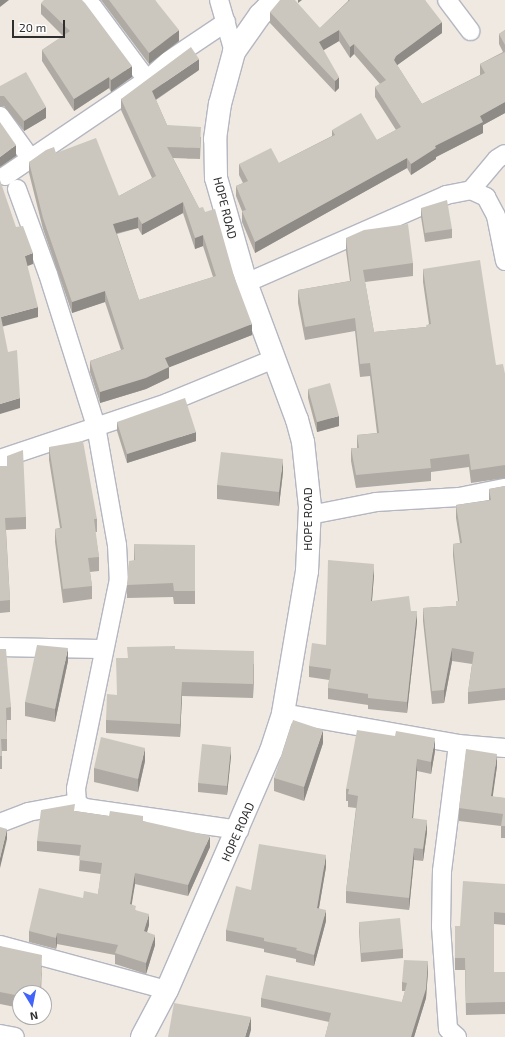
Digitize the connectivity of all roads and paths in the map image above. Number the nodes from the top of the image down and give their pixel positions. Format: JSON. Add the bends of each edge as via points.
{"nodes":[{"id":1,"x":84,"y":0,"type":"edge"},
{"id":2,"x":219,"y":0,"type":"edge"},
{"id":3,"x":275,"y":0,"type":"edge"},
{"id":4,"x":447,"y":0,"type":"edge"},
{"id":5,"x":226,"y":22,"type":"junction"},
{"id":6,"x":470,"y":31,"type":"dead end"},
{"id":7,"x":234,"y":52,"type":"junction"},
{"id":8,"x":147,"y":80,"type":"junction"},
{"id":9,"x":0,"y":116,"type":"edge"},
{"id":10,"x":505,"y":154,"type":"edge"},
{"id":11,"x":31,"y":159,"type":"junction"},
{"id":12,"x":5,"y":176,"type":"dead end"},
{"id":13,"x":17,"y":189,"type":"dead end"},
{"id":14,"x":471,"y":190,"type":"junction"},
{"id":15,"x":505,"y":261,"type":"edge"},
{"id":16,"x":246,"y":284,"type":"junction"},
{"id":17,"x":274,"y":360,"type":"junction"},
{"id":18,"x":96,"y":426,"type":"junction"},
{"id":19,"x":0,"y":459,"type":"edge"},
{"id":20,"x":505,"y":488,"type":"edge"},
{"id":21,"x":310,"y":515,"type":"junction"},
{"id":22,"x":0,"y":647,"type":"edge"},
{"id":23,"x":104,"y":649,"type":"junction"},
{"id":24,"x":283,"y":713,"type":"junction"},
{"id":25,"x":458,"y":744,"type":"junction"},
{"id":26,"x":505,"y":748,"type":"edge"},
{"id":27,"x":77,"y":803,"type":"junction"},
{"id":28,"x":0,"y":823,"type":"edge"},
{"id":29,"x":239,"y":830,"type":"junction"},
{"id":30,"x":0,"y":945,"type":"edge"},
{"id":31,"x":167,"y":990,"type":"junction"},
{"id":32,"x":0,"y":1034,"type":"edge"},
{"id":33,"x":14,"y":1037,"type":"edge"},
{"id":34,"x":142,"y":1037,"type":"edge"},
{"id":35,"x":457,"y":1037,"type":"edge"}],
"edges":[{"from":1,"to":8,"type":"street","via":[[93,7]]},
{"from":2,"to":5,"type":"street"},
{"from":3,"to":7,"type":"street","name":"HOPE ROAD","via":[[260,15]]},
{"from":4,"to":6,"type":"street"},
{"from":5,"to":7,"type":"street"},
{"from":5,"to":8,"type":"street","via":[[168,61]]},
{"from":7,"to":16,"type":"street","name":"HOPE ROAD","via":[[220,104],[216,139],[216,178]]},
{"from":8,"to":11,"type":"street"},
{"from":9,"to":11,"type":"street"},
{"from":10,"to":14,"type":"street","via":[[497,159]]},
{"from":11,"to":12,"type":"street"},
{"from":13,"to":18,"type":"street","via":[[48,274]]},
{"from":14,"to":15,"type":"street","via":[[486,197],[496,216]]},
{"from":14,"to":16,"type":"street","via":[[446,195]]},
{"from":16,"to":17,"type":"street","name":"HOPE ROAD"},
{"from":17,"to":18,"type":"street","via":[[167,403]]},
{"from":17,"to":21,"type":"street","name":"HOPE ROAD","via":[[298,420],[303,442]]},
{"from":18,"to":19,"type":"street"},
{"from":18,"to":23,"type":"street","via":[[117,545],[120,580]]},
{"from":20,"to":21,"type":"street","via":[[459,497],[376,502]]},
{"from":21,"to":24,"type":"street","name":"HOPE ROAD","via":[[307,571]]},
{"from":22,"to":23,"type":"street"},
{"from":23,"to":27,"type":"street","via":[[76,789]]},
{"from":24,"to":25,"type":"street"},
{"from":24,"to":29,"type":"street","name":"HOPE ROAD","via":[[271,751]]},
{"from":25,"to":26,"type":"street"},
{"from":25,"to":35,"type":"street","via":[[442,870],[448,1029]]},
{"from":27,"to":28,"type":"street","via":[[28,812]]},
{"from":27,"to":29,"type":"street","via":[[85,808]]},
{"from":29,"to":31,"type":"street","name":"HOPE ROAD"},
{"from":30,"to":31,"type":"street"},
{"from":31,"to":34,"type":"street","name":"HOPE ROAD"},
{"from":32,"to":33,"type":"street"}]}
